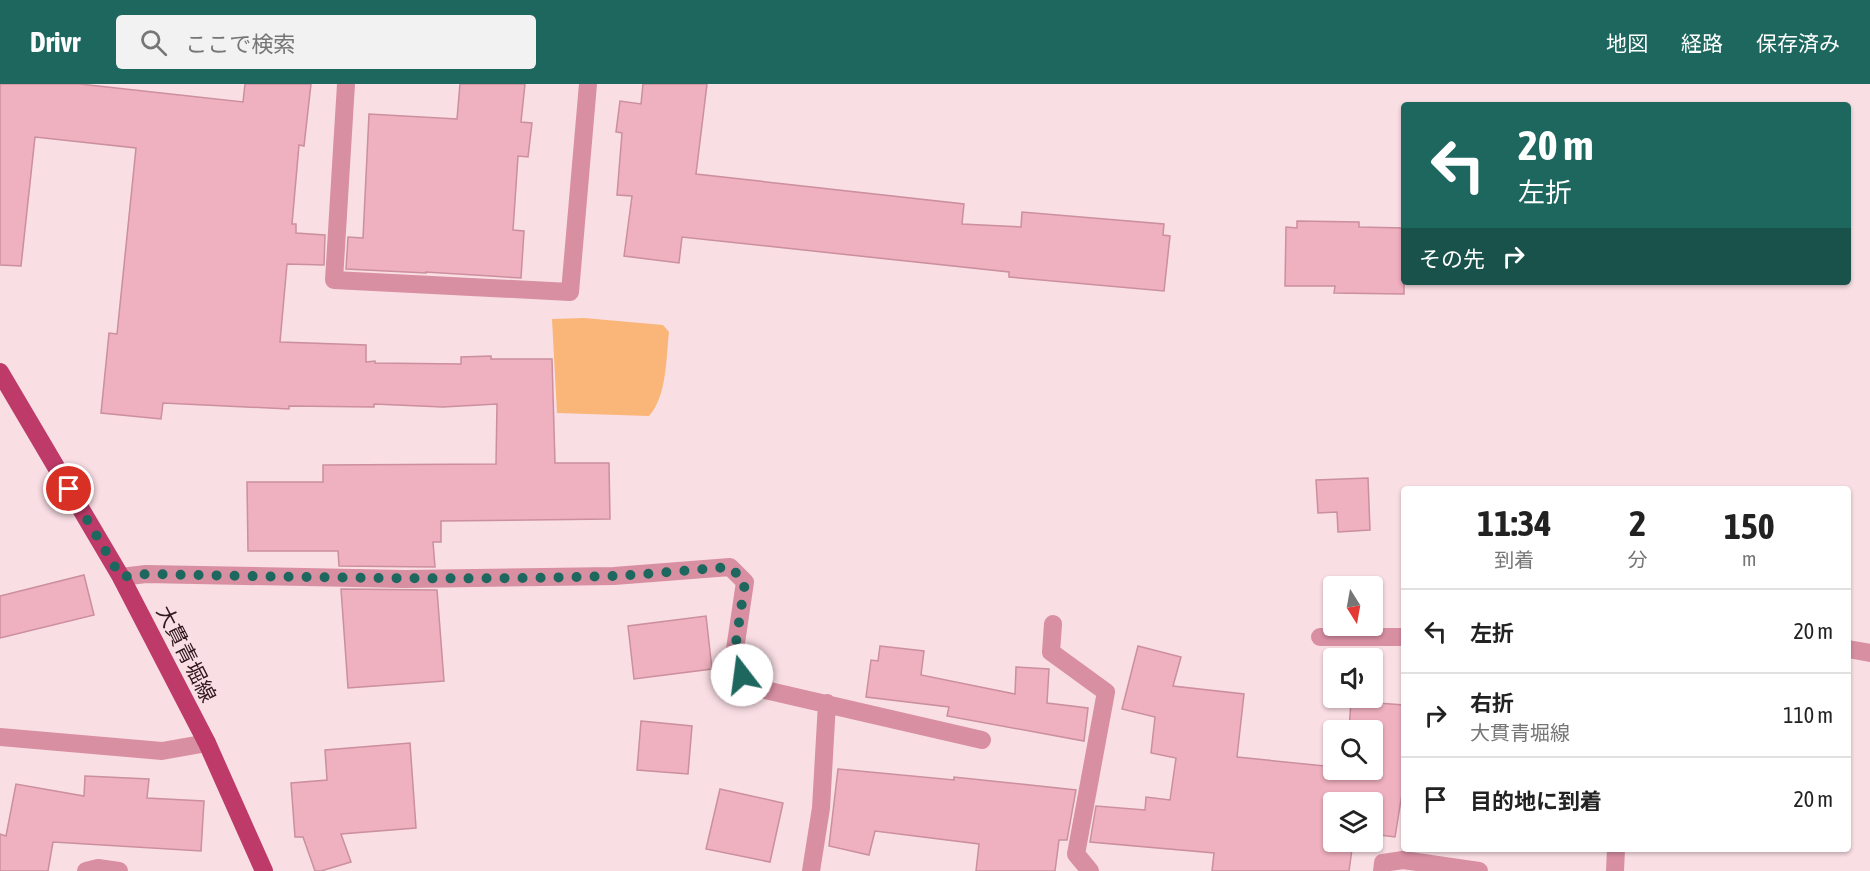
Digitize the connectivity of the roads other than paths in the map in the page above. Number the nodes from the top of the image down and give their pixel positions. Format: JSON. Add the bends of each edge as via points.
{"nodes":[{"id":1,"x":346,"y":84,"type":"edge"},
{"id":2,"x":588,"y":84,"type":"edge"},
{"id":3,"x":0,"y":372,"type":"edge"},
{"id":4,"x":121,"y":577,"type":"junction"},
{"id":5,"x":1053,"y":624,"type":"dead end"},
{"id":6,"x":1320,"y":637,"type":"dead end"},
{"id":7,"x":1401,"y":637,"type":"edge"},
{"id":8,"x":1851,"y":650,"type":"edge"},
{"id":9,"x":1870,"y":653,"type":"edge"},
{"id":10,"x":828,"y":703,"type":"junction"},
{"id":11,"x":0,"y":737,"type":"edge"},
{"id":12,"x":982,"y":740,"type":"dead end"},
{"id":13,"x":207,"y":743,"type":"junction"},
{"id":14,"x":1617,"y":852,"type":"edge"},
{"id":15,"x":86,"y":871,"type":"edge"},
{"id":16,"x":119,"y":871,"type":"edge"},
{"id":17,"x":264,"y":871,"type":"edge"},
{"id":18,"x":811,"y":871,"type":"edge"},
{"id":19,"x":1090,"y":871,"type":"edge"},
{"id":20,"x":1382,"y":871,"type":"edge"},
{"id":21,"x":1479,"y":871,"type":"edge"},
{"id":22,"x":1615,"y":871,"type":"edge"}],
"edges":[{"from":1,"to":2,"type":"street","via":[[334,280],[570,292]]},
{"from":3,"to":4,"type":"main road","name":"大貫青堀線"},
{"from":4,"to":10,"type":"street","via":[[602,576],[730,567],[745,582],[733,663],[752,687]]},
{"from":4,"to":13,"type":"main road","name":"大貫青堀線"},
{"from":5,"to":19,"type":"street","via":[[1051,652],[1106,692],[1076,854]]},
{"from":6,"to":7,"type":"street"},
{"from":8,"to":9,"type":"street"},
{"from":10,"to":12,"type":"street"},
{"from":10,"to":18,"type":"street","via":[[821,808]]},
{"from":11,"to":13,"type":"street","via":[[162,751]]},
{"from":13,"to":17,"type":"main road","name":"大貫青堀線"},
{"from":14,"to":22,"type":"street"},
{"from":15,"to":16,"type":"street"},
{"from":20,"to":21,"type":"street","via":[[1383,863],[1403,860]]}]}
